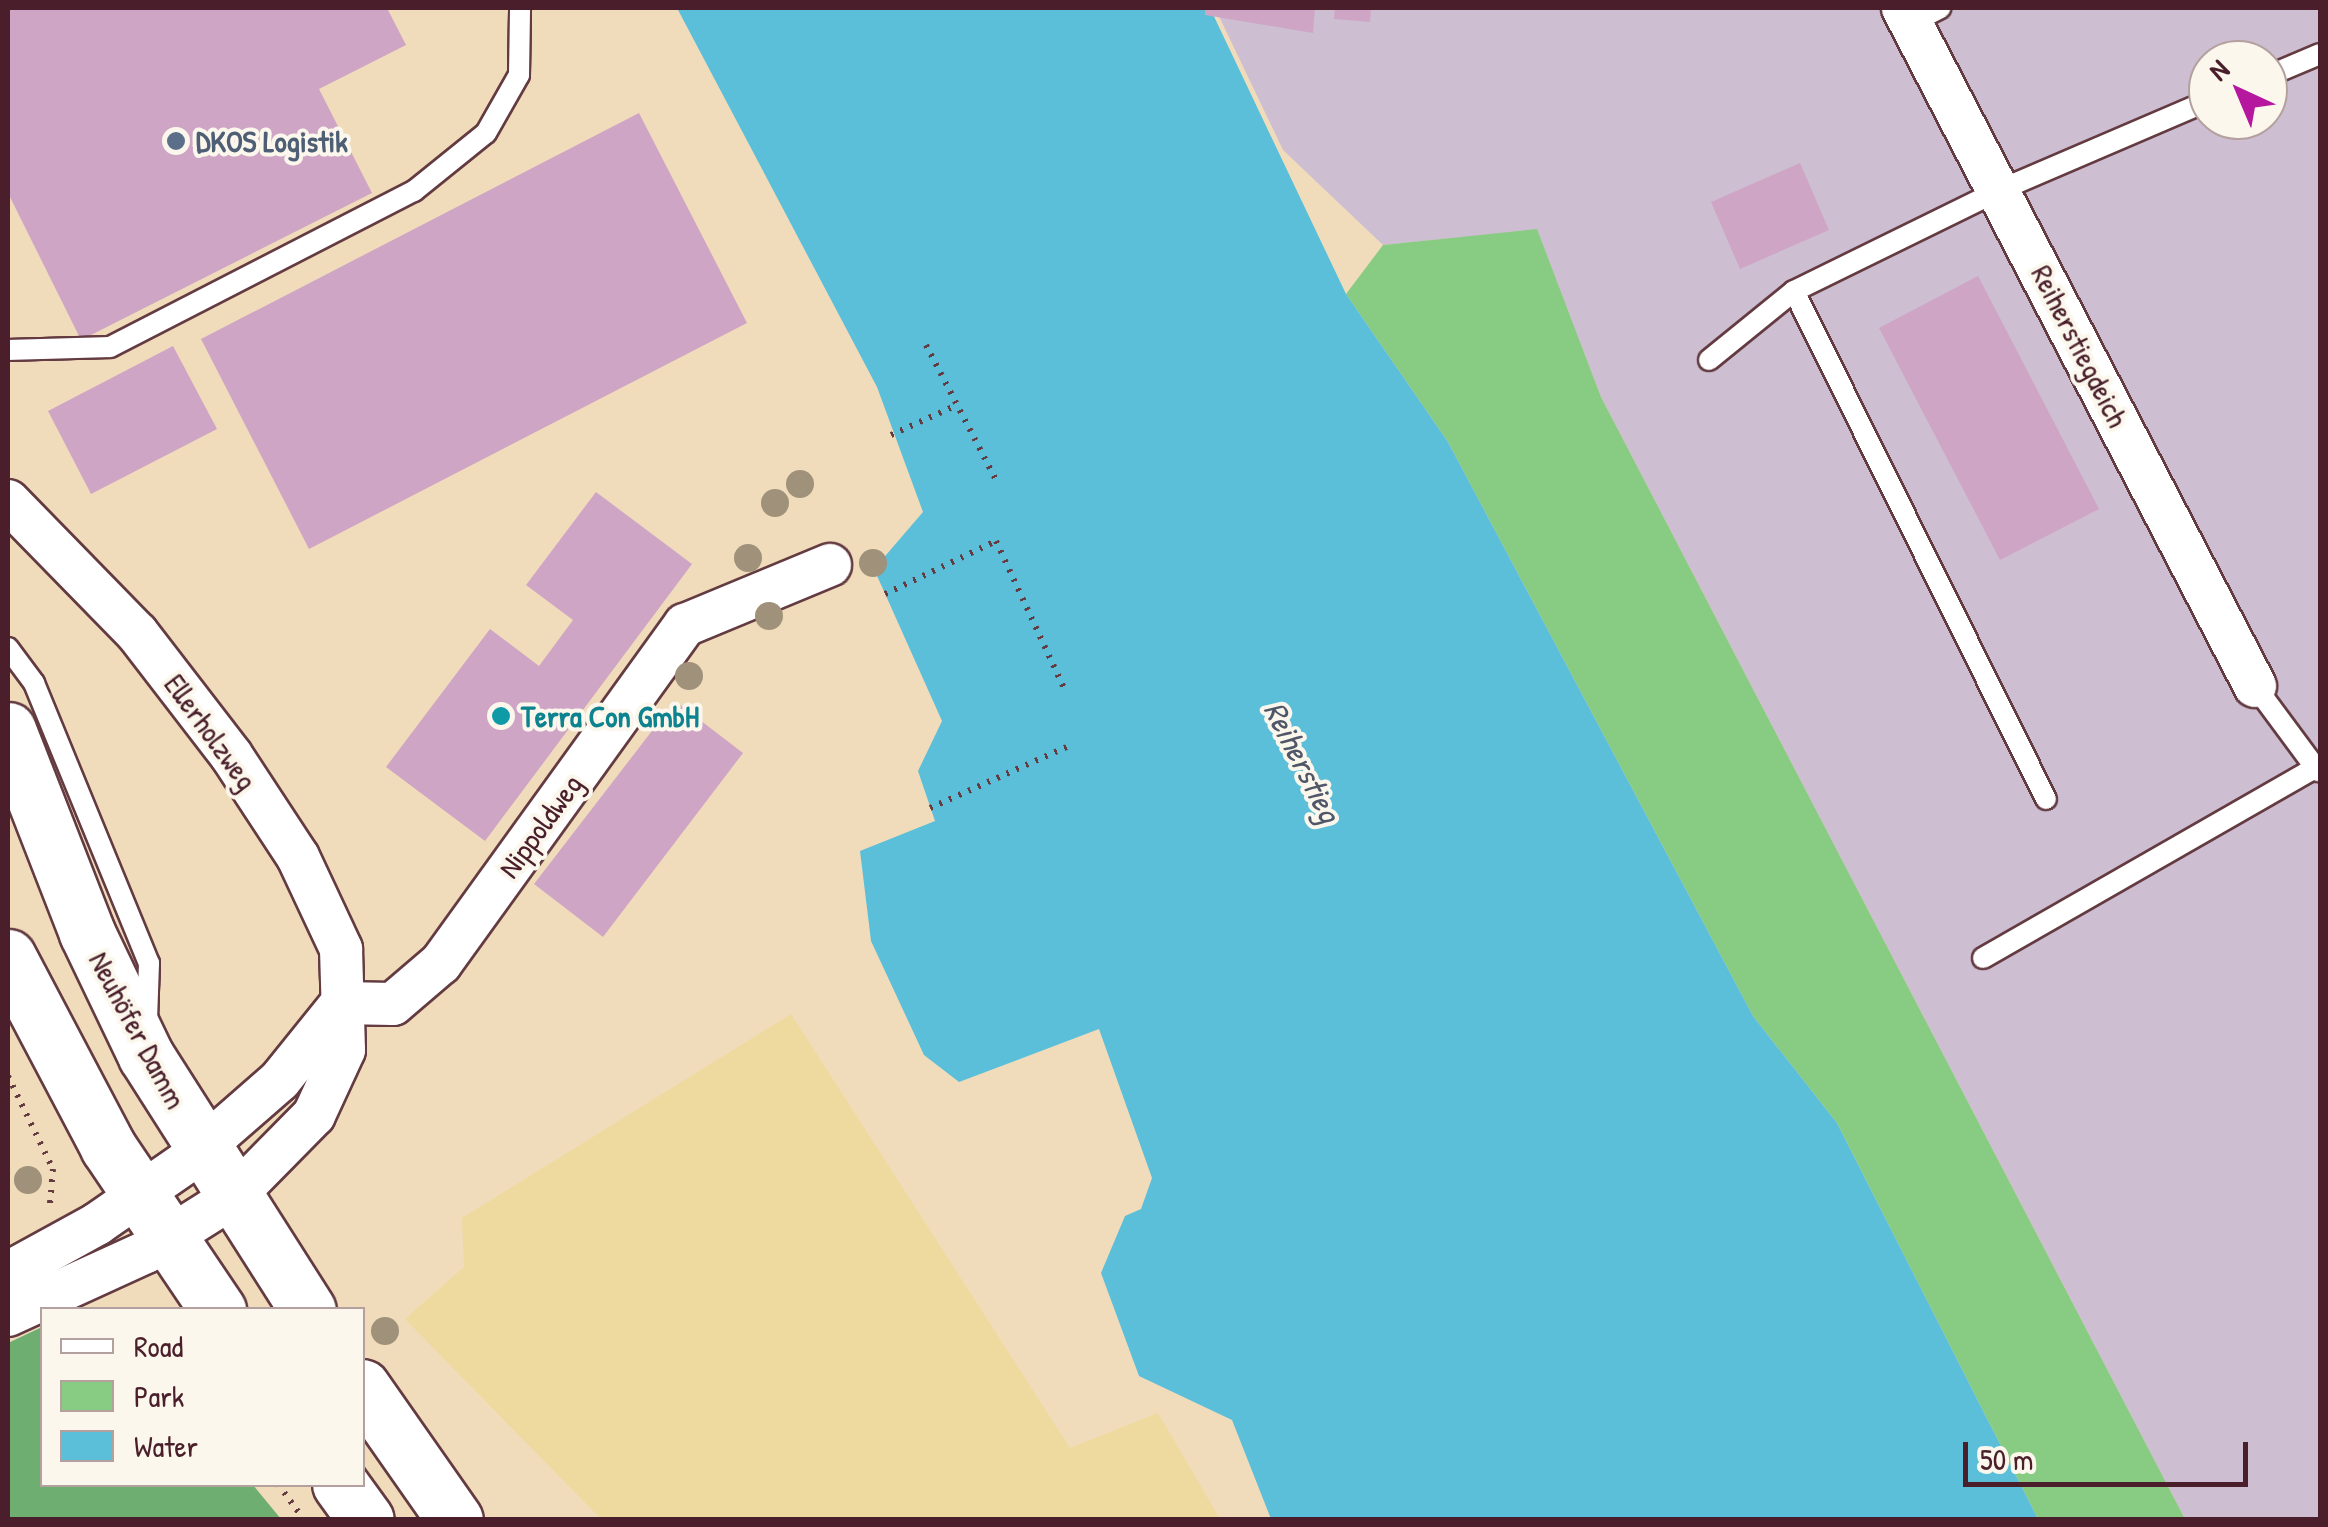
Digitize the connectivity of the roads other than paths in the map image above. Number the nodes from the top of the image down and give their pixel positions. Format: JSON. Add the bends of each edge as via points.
{"nodes":[{"id":1,"x":520,"y":8,"type":"edge"},
{"id":2,"x":1918,"y":13,"type":"edge"},
{"id":3,"x":2320,"y":54,"type":"edge"},
{"id":4,"x":2288,"y":68,"type":"edge"},
{"id":5,"x":2188,"y":110,"type":"edge"},
{"id":6,"x":2000,"y":190,"type":"junction"},
{"id":7,"x":1794,"y":291,"type":"junction"},
{"id":8,"x":8,"y":350,"type":"edge"},
{"id":9,"x":1709,"y":360,"type":"dead end"},
{"id":10,"x":8,"y":501,"type":"edge"},
{"id":11,"x":830,"y":565,"type":"dead end"},
{"id":12,"x":8,"y":648,"type":"edge"},
{"id":13,"x":2255,"y":686,"type":"joint"},
{"id":14,"x":8,"y":730,"type":"edge"},
{"id":15,"x":2319,"y":768,"type":"edge"},
{"id":16,"x":2046,"y":799,"type":"dead end"},
{"id":17,"x":8,"y":957,"type":"edge"},
{"id":18,"x":1983,"y":958,"type":"dead end"},
{"id":19,"x":342,"y":1003,"type":"junction"},
{"id":20,"x":146,"y":1056,"type":"junction"},
{"id":21,"x":202,"y":1148,"type":"junction"},
{"id":22,"x":233,"y":1197,"type":"junction"},
{"id":23,"x":155,"y":1217,"type":"junction"},
{"id":24,"x":8,"y":1273,"type":"edge"},
{"id":25,"x":216,"y":1307,"type":"edge"},
{"id":26,"x":306,"y":1307,"type":"edge"},
{"id":27,"x":8,"y":1314,"type":"edge"},
{"id":28,"x":365,"y":1391,"type":"edge"},
{"id":29,"x":342,"y":1487,"type":"edge"},
{"id":30,"x":366,"y":1520,"type":"edge"},
{"id":31,"x":455,"y":1520,"type":"edge"}],
"edges":[{"from":1,"to":8,"type":"lane","via":[[519,75],[486,133],[414,191],[110,346]]},
{"from":2,"to":6,"type":"street","name":"Reiherstiegdeich"},
{"from":3,"to":4,"type":"lane"},
{"from":5,"to":6,"type":"lane"},
{"from":6,"to":7,"type":"lane"},
{"from":6,"to":13,"type":"street","name":"Reiherstiegdeich"},
{"from":7,"to":9,"type":"lane"},
{"from":7,"to":16,"type":"lane"},
{"from":10,"to":19,"type":"street","name":"Ellerholzweg","via":[[137,632],[232,754],[322,899],[340,949]]},
{"from":11,"to":19,"type":"street","name":"Nippoldweg","via":[[685,626],[414,993],[393,1004]]},
{"from":12,"to":20,"type":"lane","via":[[34,683],[149,963]]},
{"from":13,"to":15,"type":"lane"},
{"from":14,"to":20,"type":"main road","name":"Neuhöfer Damm","via":[[87,933]]},
{"from":15,"to":18,"type":"lane"},
{"from":17,"to":23,"type":"main road","via":[[71,1084]]},
{"from":19,"to":21,"type":"street","via":[[280,1080]]},
{"from":19,"to":22,"type":"street","name":"Ellerholzweg","via":[[344,1050],[337,1076],[288,1146]]},
{"from":20,"to":21,"type":"main road","name":"Neuhöfer Damm"},
{"from":21,"to":22,"type":"main road","name":"Neuhöfer Damm"},
{"from":21,"to":23,"type":"street"},
{"from":22,"to":23,"type":"street","name":"Ellerholzweg"},
{"from":22,"to":26,"type":"main road","name":"Neuhöfer Damm"},
{"from":23,"to":24,"type":"street","via":[[64,1244]]},
{"from":23,"to":25,"type":"main road"},
{"from":23,"to":27,"type":"street"},
{"from":28,"to":31,"type":"main road"},
{"from":29,"to":30,"type":"main road"}]}
